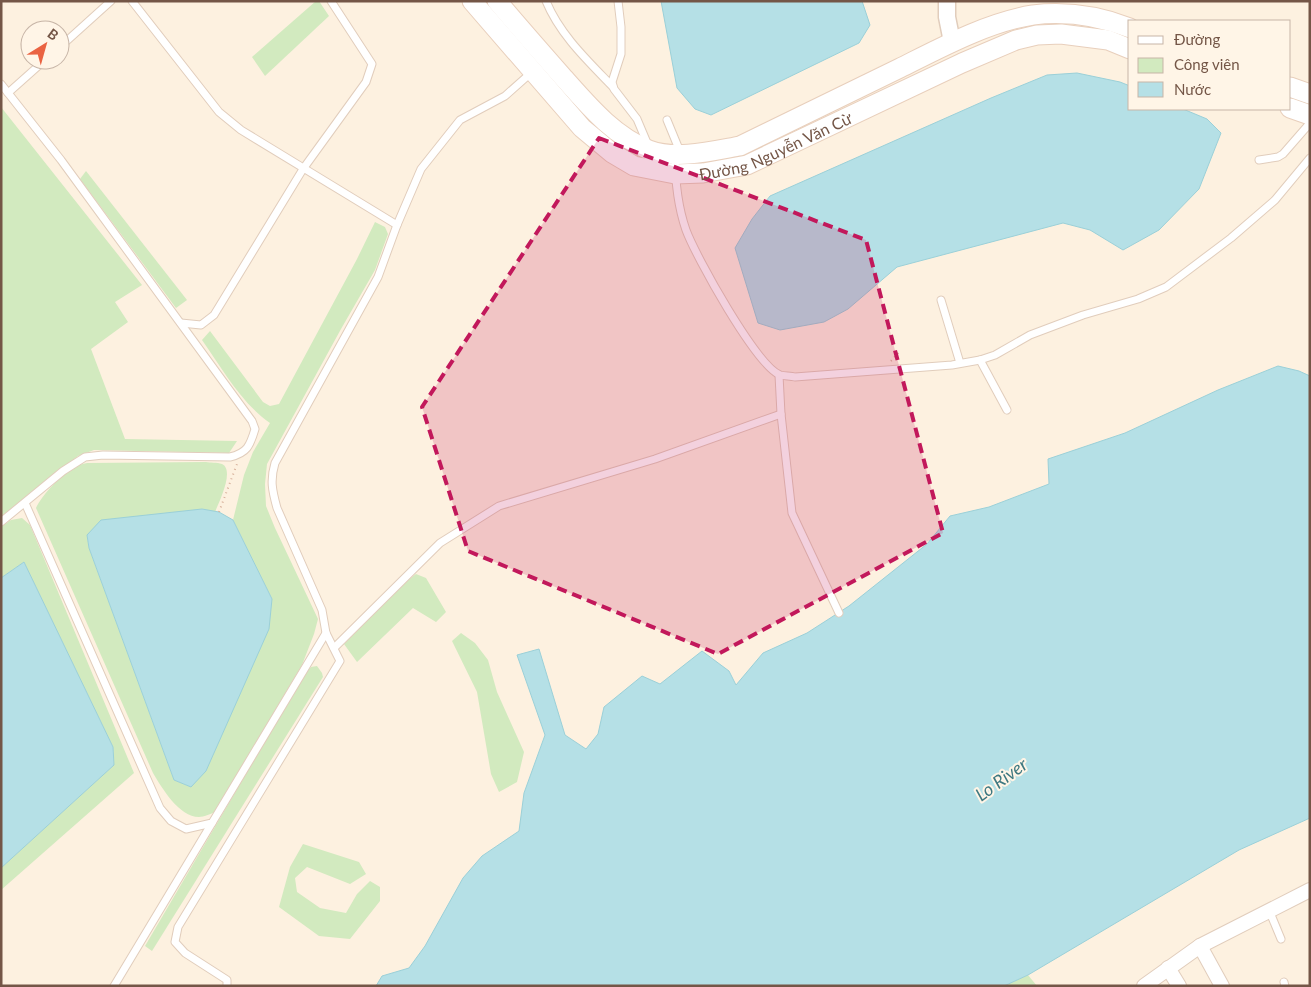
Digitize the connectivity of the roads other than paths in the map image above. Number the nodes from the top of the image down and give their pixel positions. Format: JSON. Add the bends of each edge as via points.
{"nodes":[{"id":1,"x":111,"y":1,"type":"edge"},
{"id":2,"x":132,"y":1,"type":"edge"},
{"id":3,"x":331,"y":1,"type":"edge"},
{"id":4,"x":472,"y":1,"type":"edge"},
{"id":5,"x":497,"y":1,"type":"edge"},
{"id":6,"x":546,"y":1,"type":"edge"},
{"id":7,"x":618,"y":1,"type":"edge"},
{"id":8,"x":946,"y":1,"type":"edge"},
{"id":9,"x":1128,"y":27,"type":"edge"},
{"id":10,"x":70,"y":38,"type":"edge"},
{"id":11,"x":952,"y":42,"type":"junction"},
{"id":12,"x":1128,"y":48,"type":"edge"},
{"id":13,"x":34,"y":70,"type":"edge"},
{"id":14,"x":532,"y":72,"type":"junction"},
{"id":15,"x":1,"y":84,"type":"edge"},
{"id":16,"x":1291,"y":87,"type":"edge"},
{"id":17,"x":614,"y":88,"type":"junction"},
{"id":18,"x":8,"y":93,"type":"junction"},
{"id":19,"x":1310,"y":94,"type":"edge"},
{"id":20,"x":1291,"y":108,"type":"edge"},
{"id":21,"x":1310,"y":115,"type":"edge"},
{"id":22,"x":667,"y":120,"type":"dead end"},
{"id":23,"x":1310,"y":123,"type":"edge"},
{"id":24,"x":650,"y":150,"type":"junction"},
{"id":25,"x":678,"y":154,"type":"junction"},
{"id":26,"x":1310,"y":158,"type":"edge"},
{"id":27,"x":1259,"y":160,"type":"dead end"},
{"id":28,"x":303,"y":169,"type":"junction"},
{"id":29,"x":675,"y":174,"type":"junction"},
{"id":30,"x":397,"y":225,"type":"junction"},
{"id":31,"x":941,"y":300,"type":"dead end"},
{"id":32,"x":181,"y":323,"type":"junction"},
{"id":33,"x":980,"y":360,"type":"junction"},
{"id":34,"x":960,"y":363,"type":"junction"},
{"id":35,"x":779,"y":374,"type":"junction"},
{"id":36,"x":1008,"y":410,"type":"dead end"},
{"id":37,"x":781,"y":414,"type":"junction"},
{"id":38,"x":25,"y":503,"type":"junction"},
{"id":39,"x":1,"y":522,"type":"edge"},
{"id":40,"x":839,"y":613,"type":"dead end"},
{"id":41,"x":326,"y":633,"type":"junction"},
{"id":42,"x":334,"y":648,"type":"junction"},
{"id":43,"x":212,"y":823,"type":"junction"},
{"id":44,"x":1308,"y":894,"type":"edge"},
{"id":45,"x":1270,"y":910,"type":"junction"},
{"id":46,"x":1281,"y":939,"type":"dead end"},
{"id":47,"x":1200,"y":946,"type":"junction"},
{"id":48,"x":1168,"y":968,"type":"junction"},
{"id":49,"x":114,"y":986,"type":"edge"},
{"id":50,"x":227,"y":986,"type":"edge"},
{"id":51,"x":1144,"y":986,"type":"edge"},
{"id":52,"x":1179,"y":986,"type":"edge"},
{"id":53,"x":1222,"y":986,"type":"edge"}],
"edges":[{"from":1,"to":10,"type":"lane"},
{"from":2,"to":28,"type":"lane","via":[[218,112]]},
{"from":3,"to":28,"type":"lane","via":[[372,64],[366,82]]},
{"from":4,"to":14,"type":"main road","name":"Đường Nguyễn Văn Cừ"},
{"from":5,"to":24,"type":"main road","name":"Đường Nguyễn Văn Cừ","via":[[594,112],[630,140]]},
{"from":6,"to":17,"type":"lane","via":[[552,16],[578,50]]},
{"from":7,"to":17,"type":"lane","via":[[622,42],[612,82]]},
{"from":8,"to":11,"type":"street"},
{"from":9,"to":11,"type":"main road","name":"Đường Nguyễn Văn Cừ","via":[[1088,16],[1057,13],[1010,20]]},
{"from":11,"to":25,"type":"main road","name":"Đường Nguyễn Văn Cừ","via":[[740,146],[702,154]]},
{"from":12,"to":29,"type":"main road","name":"Đường Nguyễn Văn Cừ","via":[[1108,40],[1061,34],[1016,40],[962,62],[747,165]]},
{"from":13,"to":18,"type":"lane"},
{"from":14,"to":29,"type":"main road","name":"Đường Nguyễn Văn Cừ","via":[[582,128],[612,153],[634,166]]},
{"from":14,"to":30,"type":"lane","via":[[505,96],[460,120],[421,169]]},
{"from":15,"to":18,"type":"lane"},
{"from":16,"to":19,"type":"main road"},
{"from":17,"to":24,"type":"lane","via":[[637,119]]},
{"from":18,"to":32,"type":"lane"},
{"from":20,"to":21,"type":"main road"},
{"from":22,"to":25,"type":"lane"},
{"from":23,"to":27,"type":"lane","via":[[1283,154]]},
{"from":24,"to":25,"type":"main road","name":"Đường Nguyễn Văn Cừ"},
{"from":25,"to":29,"type":"lane"},
{"from":26,"to":33,"type":"lane","via":[[1275,200],[1166,287],[1030,336]]},
{"from":28,"to":30,"type":"lane"},
{"from":28,"to":32,"type":"lane","via":[[214,315],[201,324]]},
{"from":29,"to":35,"type":"lane","via":[[686,230],[713,286],[765,362]]},
{"from":30,"to":41,"type":"lane","via":[[378,277],[283,448],[271,476],[277,508],[322,610]]},
{"from":31,"to":34,"type":"lane"},
{"from":32,"to":38,"type":"lane","via":[[252,421],[255,430],[252,441],[241,454],[230,457],[84,457]]},
{"from":33,"to":34,"type":"lane"},
{"from":33,"to":36,"type":"lane"},
{"from":34,"to":35,"type":"lane","via":[[795,377]]},
{"from":35,"to":37,"type":"lane"},
{"from":37,"to":40,"type":"lane","via":[[792,513]]},
{"from":37,"to":42,"type":"lane","via":[[655,460],[499,506],[440,543]]},
{"from":38,"to":39,"type":"lane"},
{"from":38,"to":43,"type":"lane","via":[[160,808],[171,821],[186,829]]},
{"from":41,"to":42,"type":"lane"},
{"from":41,"to":43,"type":"lane"},
{"from":42,"to":50,"type":"lane","via":[[340,661],[178,926],[175,942],[185,953],[226,980]]},
{"from":43,"to":49,"type":"lane"},
{"from":44,"to":45,"type":"street"},
{"from":45,"to":46,"type":"lane"},
{"from":45,"to":47,"type":"street"},
{"from":47,"to":48,"type":"street"},
{"from":47,"to":53,"type":"street"},
{"from":48,"to":51,"type":"street"},
{"from":48,"to":52,"type":"street"}]}
